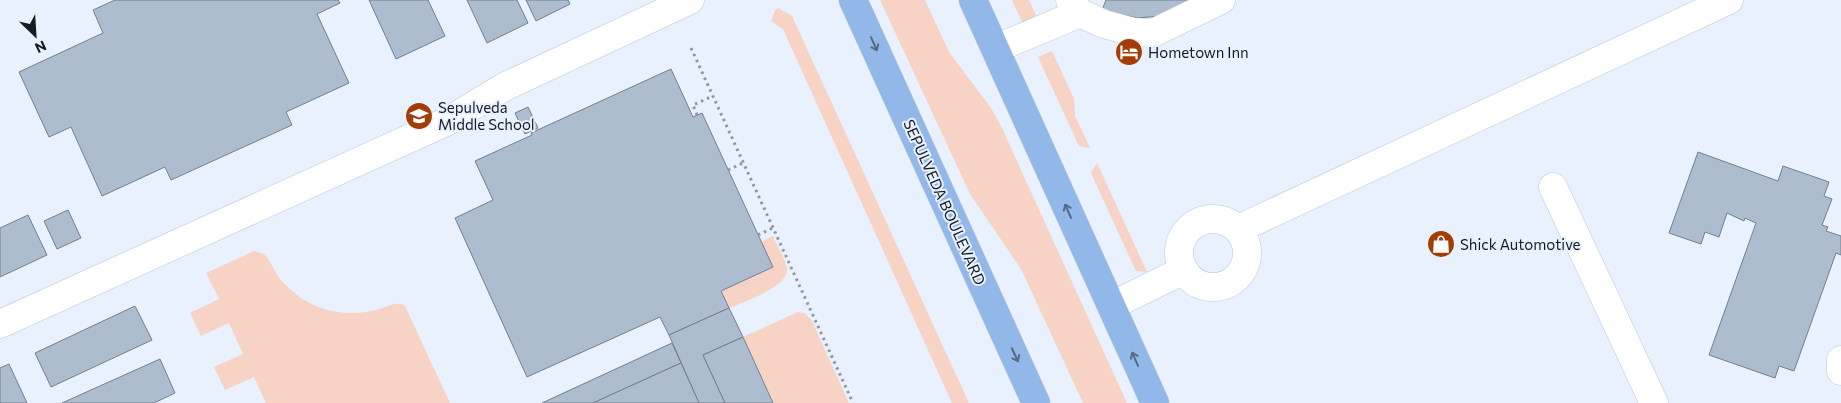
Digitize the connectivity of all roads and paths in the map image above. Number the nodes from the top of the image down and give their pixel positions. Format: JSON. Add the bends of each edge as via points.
{"nodes":[{"id":1,"x":690,"y":0,"type":"edge"},
{"id":2,"x":853,"y":0,"type":"edge"},
{"id":3,"x":973,"y":0,"type":"edge"},
{"id":4,"x":1221,"y":0,"type":"edge"},
{"id":5,"x":1729,"y":0,"type":"edge"},
{"id":6,"x":1075,"y":6,"type":"edge"},
{"id":7,"x":691,"y":48,"type":"dead end"},
{"id":8,"x":995,"y":49,"type":"junction"},
{"id":9,"x":712,"y":96,"type":"junction"},
{"id":10,"x":697,"y":115,"type":"dead end"},
{"id":11,"x":744,"y":163,"type":"junction"},
{"id":12,"x":728,"y":170,"type":"dead end"},
{"id":13,"x":1553,"y":187,"type":"dead end"},
{"id":14,"x":773,"y":228,"type":"junction"},
{"id":15,"x":1238,"y":230,"type":"junction"},
{"id":16,"x":758,"y":235,"type":"dead end"},
{"id":17,"x":1184,"y":270,"type":"junction"},
{"id":18,"x":1111,"y":306,"type":"junction"},
{"id":19,"x":0,"y":324,"type":"edge"},
{"id":20,"x":1841,"y":360,"type":"edge"},
{"id":21,"x":1841,"y":371,"type":"edge"},
{"id":22,"x":853,"y":403,"type":"edge"},
{"id":23,"x":1036,"y":403,"type":"edge"},
{"id":24,"x":1155,"y":403,"type":"edge"},
{"id":25,"x":1654,"y":403,"type":"edge"}],
"edges":[{"from":1,"to":19,"type":"street","via":[[504,87],[448,121]]},
{"from":2,"to":23,"type":"main road","name":"SEPULVEDA BOULEVARD","one_way":true},
{"from":3,"to":8,"type":"main road"},
{"from":4,"to":6,"type":"street","via":[[1154,33],[1114,28]]},
{"from":5,"to":15,"type":"street"},
{"from":6,"to":8,"type":"street"},
{"from":7,"to":9,"type":"path"},
{"from":18,"to":8,"type":"main road","one_way":true},
{"from":9,"to":10,"type":"path","via":[[693,105]]},
{"from":9,"to":11,"type":"path"},
{"from":11,"to":12,"type":"path"},
{"from":11,"to":14,"type":"path"},
{"from":13,"to":25,"type":"street"},
{"from":14,"to":16,"type":"path"},
{"from":14,"to":22,"type":"path"},
{"from":15,"to":17,"type":"street","via":[[1219,219],[1197,223],[1182,238],[1180,260]]},
{"from":15,"to":17,"type":"street","via":[[1248,250],[1242,272],[1233,280],[1223,286],[1211,287],[1191,279]]},
{"from":17,"to":18,"type":"street"},
{"from":24,"to":18,"type":"main road","one_way":true},
{"from":20,"to":21,"type":"street"}]}
